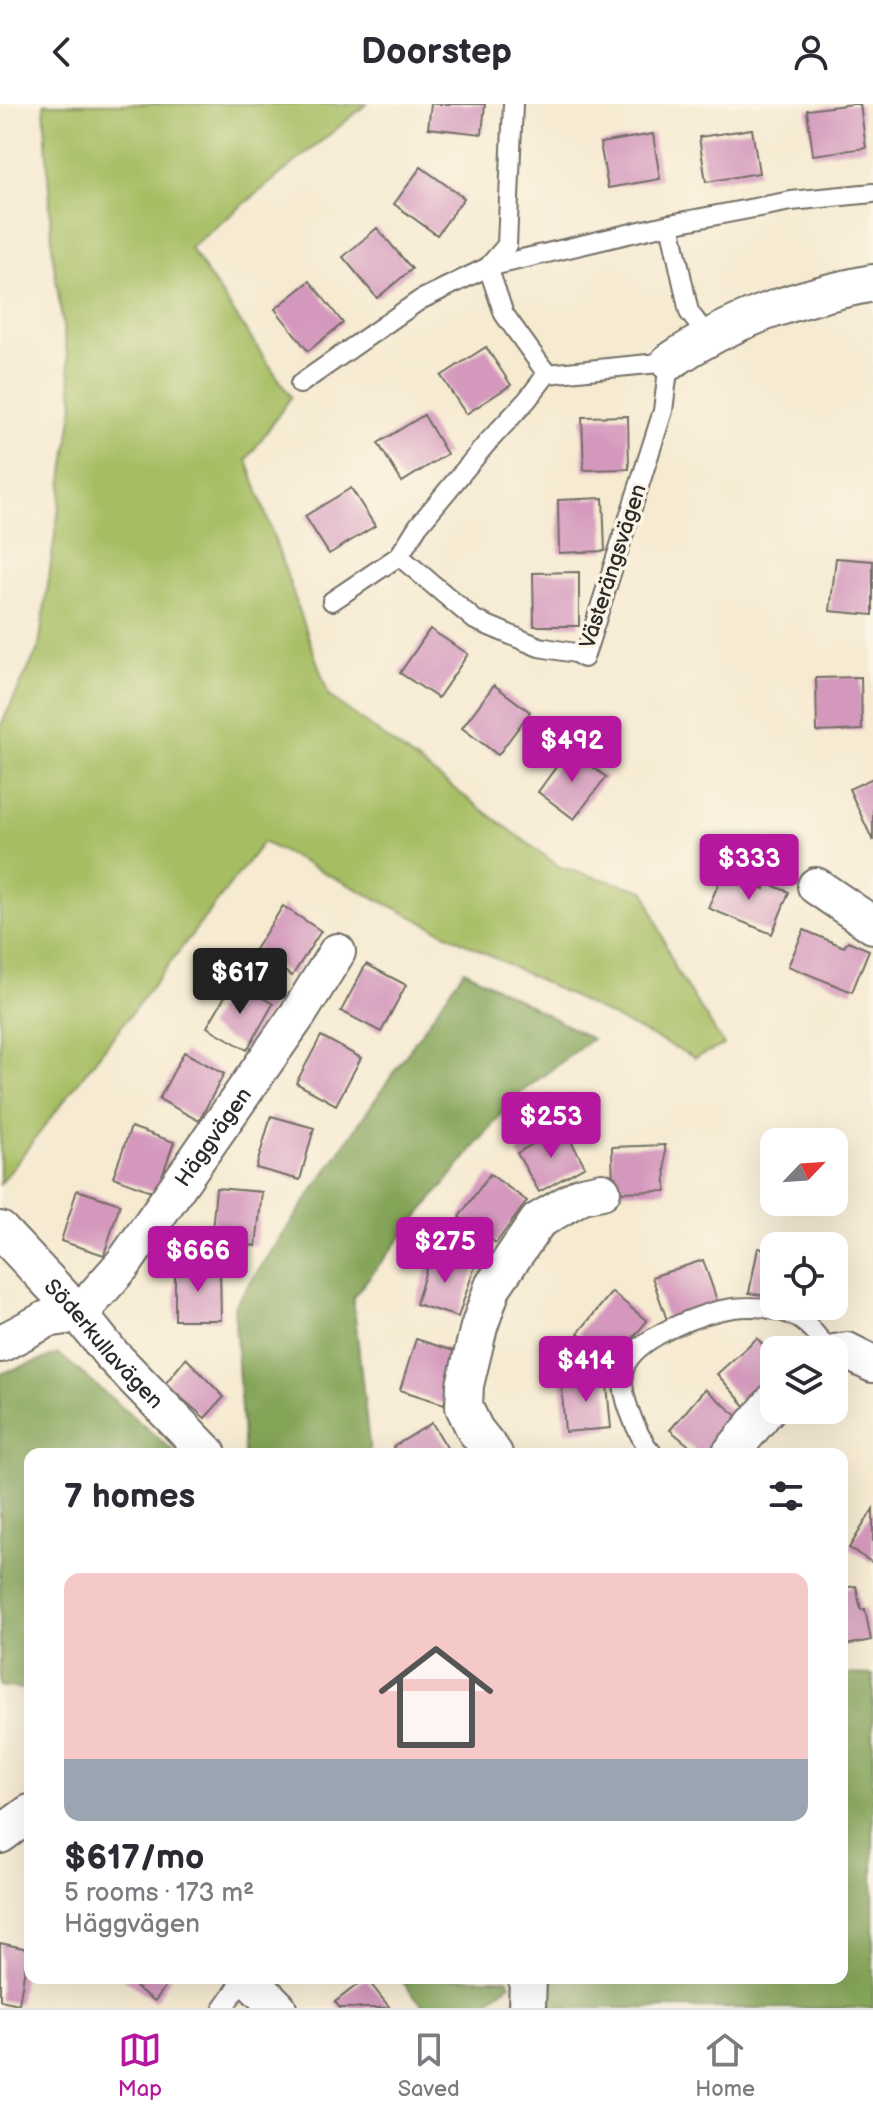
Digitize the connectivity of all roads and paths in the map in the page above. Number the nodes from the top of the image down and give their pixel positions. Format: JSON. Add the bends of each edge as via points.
{"nodes":[{"id":1,"x":513,"y":104,"type":"edge"},
{"id":2,"x":873,"y":193,"type":"edge"},
{"id":3,"x":670,"y":224,"type":"junction"},
{"id":4,"x":488,"y":267,"type":"junction"},
{"id":5,"x":873,"y":283,"type":"edge"},
{"id":6,"x":708,"y":337,"type":"junction"},
{"id":7,"x":669,"y":362,"type":"junction"},
{"id":8,"x":547,"y":374,"type":"junction"},
{"id":9,"x":300,"y":384,"type":"dead end"},
{"id":10,"x":399,"y":556,"type":"junction"},
{"id":11,"x":332,"y":601,"type":"dead end"},
{"id":12,"x":816,"y":886,"type":"dead end"},
{"id":13,"x":873,"y":925,"type":"edge"},
{"id":14,"x":337,"y":952,"type":"dead end"},
{"id":15,"x":602,"y":1191,"type":"dead end"},
{"id":16,"x":0,"y":1230,"type":"edge"},
{"id":17,"x":79,"y":1314,"type":"junction"},
{"id":18,"x":818,"y":1336,"type":"edge"},
{"id":19,"x":0,"y":1344,"type":"edge"},
{"id":20,"x":848,"y":1352,"type":"edge"},
{"id":21,"x":873,"y":1364,"type":"edge"},
{"id":22,"x":760,"y":1418,"type":"edge"},
{"id":23,"x":202,"y":1448,"type":"edge"},
{"id":24,"x":489,"y":1448,"type":"edge"},
{"id":25,"x":648,"y":1448,"type":"edge"},
{"id":26,"x":735,"y":1448,"type":"edge"},
{"id":27,"x":24,"y":1817,"type":"edge"},
{"id":28,"x":0,"y":1835,"type":"edge"},
{"id":29,"x":241,"y":1984,"type":"edge"},
{"id":30,"x":252,"y":1984,"type":"edge"},
{"id":31,"x":528,"y":1984,"type":"edge"},
{"id":32,"x":223,"y":2008,"type":"edge"},
{"id":33,"x":278,"y":2008,"type":"edge"},
{"id":34,"x":527,"y":2008,"type":"edge"}],
"edges":[{"from":1,"to":4,"type":"lane","via":[[507,245]]},
{"from":2,"to":3,"type":"lane","via":[[791,201]]},
{"from":3,"to":4,"type":"lane"},
{"from":3,"to":6,"type":"lane","via":[[689,312]]},
{"from":4,"to":8,"type":"lane","via":[[504,314]]},
{"from":4,"to":9,"type":"lane","via":[[420,300]]},
{"from":5,"to":6,"type":"street","via":[[750,316]]},
{"from":6,"to":7,"type":"street"},
{"from":7,"to":8,"type":"lane"},
{"from":7,"to":10,"type":"lane","name":"Västerängsvägen","via":[[663,411],[584,658],[539,647],[475,620]]},
{"from":8,"to":10,"type":"lane","via":[[418,526]]},
{"from":10,"to":11,"type":"lane"},
{"from":12,"to":13,"type":"street"},
{"from":14,"to":17,"type":"street","name":"Häggvägen","via":[[124,1263]]},
{"from":15,"to":24,"type":"street","via":[[582,1195],[538,1221],[493,1286],[468,1371],[464,1407]]},
{"from":16,"to":17,"type":"street","name":"Söderkullavägen"},
{"from":17,"to":19,"type":"street","via":[[47,1319]]},
{"from":17,"to":23,"type":"street","name":"Söderkullavägen"},
{"from":18,"to":25,"type":"lane","via":[[794,1316],[767,1308],[732,1308],[661,1333],[631,1357],[622,1384]]},
{"from":20,"to":21,"type":"street"},
{"from":22,"to":26,"type":"street"},
{"from":27,"to":28,"type":"street"},
{"from":29,"to":32,"type":"lane"},
{"from":30,"to":33,"type":"street"},
{"from":31,"to":34,"type":"street"}]}
